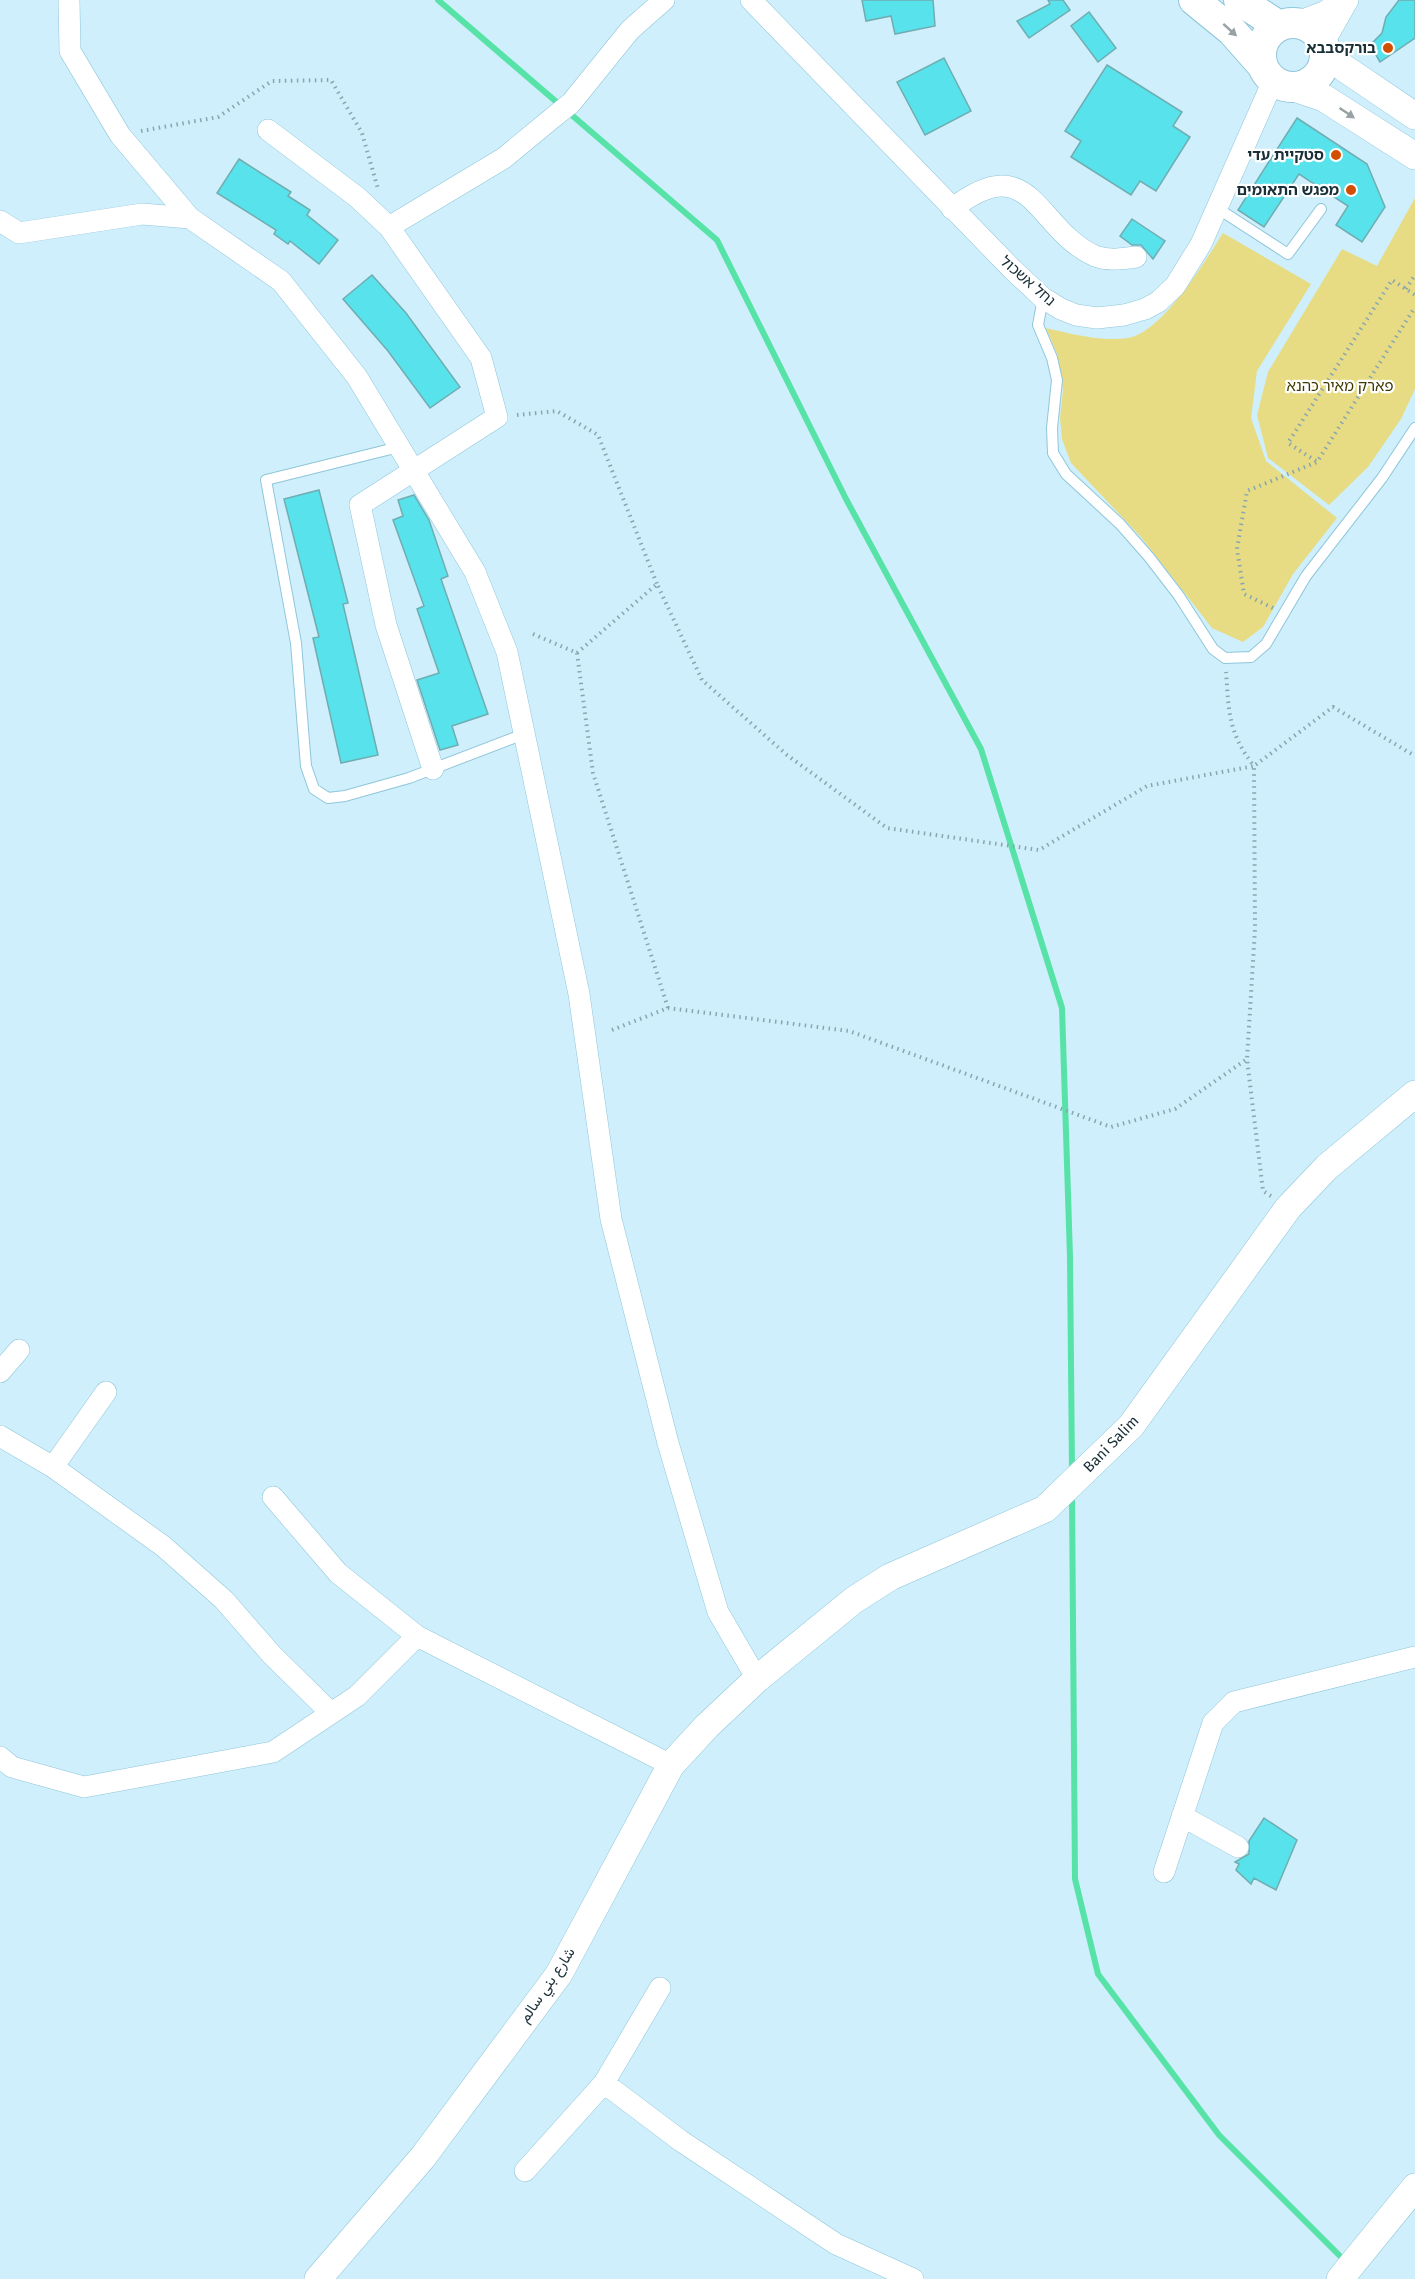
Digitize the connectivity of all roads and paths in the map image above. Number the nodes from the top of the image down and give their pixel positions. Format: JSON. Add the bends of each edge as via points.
{"nodes":[{"id":1,"x":69,"y":0,"type":"edge"},
{"id":2,"x":664,"y":0,"type":"edge"},
{"id":3,"x":751,"y":0,"type":"edge"},
{"id":4,"x":1194,"y":0,"type":"edge"},
{"id":5,"x":1239,"y":0,"type":"edge"},
{"id":6,"x":1341,"y":0,"type":"edge"},
{"id":7,"x":1349,"y":0,"type":"edge"},
{"id":8,"x":1287,"y":24,"type":"junction"},
{"id":9,"x":1324,"y":48,"type":"junction"},
{"id":10,"x":1276,"y":78,"type":"junction"},
{"id":11,"x":1415,"y":116,"type":"edge"},
{"id":12,"x":268,"y":129,"type":"dead end"},
{"id":13,"x":1415,"y":156,"type":"edge"},
{"id":14,"x":952,"y":208,"type":"junction"},
{"id":15,"x":1217,"y":208,"type":"junction"},
{"id":16,"x":1321,"y":209,"type":"dead end"},
{"id":17,"x":190,"y":218,"type":"junction"},
{"id":18,"x":0,"y":221,"type":"edge"},
{"id":19,"x":389,"y":227,"type":"junction"},
{"id":20,"x":1136,"y":257,"type":"dead end"},
{"id":21,"x":1415,"y":275,"type":"edge"},
{"id":22,"x":1406,"y":289,"type":"junction"},
{"id":23,"x":1415,"y":295,"type":"edge"},
{"id":24,"x":1043,"y":298,"type":"junction"},
{"id":25,"x":1415,"y":307,"type":"edge"},
{"id":26,"x":497,"y":417,"type":"junction"},
{"id":27,"x":1415,"y":429,"type":"edge"},
{"id":28,"x":399,"y":447,"type":"junction"},
{"id":29,"x":1317,"y":462,"type":"junction"},
{"id":30,"x":414,"y":471,"type":"junction"},
{"id":31,"x":657,"y":584,"type":"junction"},
{"id":32,"x":1285,"y":614,"type":"junction"},
{"id":33,"x":533,"y":634,"type":"dead end"},
{"id":34,"x":577,"y":653,"type":"junction"},
{"id":35,"x":1225,"y":658,"type":"junction"},
{"id":36,"x":524,"y":734,"type":"junction"},
{"id":37,"x":1415,"y":756,"type":"edge"},
{"id":38,"x":1254,"y":766,"type":"junction"},
{"id":39,"x":433,"y":769,"type":"junction"},
{"id":40,"x":668,"y":1008,"type":"junction"},
{"id":41,"x":612,"y":1030,"type":"dead end"},
{"id":42,"x":1247,"y":1059,"type":"junction"},
{"id":43,"x":1415,"y":1094,"type":"edge"},
{"id":44,"x":1288,"y":1208,"type":"junction"},
{"id":45,"x":19,"y":1350,"type":"dead end"},
{"id":46,"x":0,"y":1372,"type":"edge"},
{"id":47,"x":106,"y":1392,"type":"dead end"},
{"id":48,"x":0,"y":1436,"type":"edge"},
{"id":49,"x":53,"y":1467,"type":"junction"},
{"id":50,"x":273,"y":1497,"type":"dead end"},
{"id":51,"x":417,"y":1636,"type":"junction"},
{"id":52,"x":1415,"y":1658,"type":"edge"},
{"id":53,"x":757,"y":1679,"type":"junction"},
{"id":54,"x":331,"y":1713,"type":"junction"},
{"id":55,"x":0,"y":1757,"type":"edge"},
{"id":56,"x":671,"y":1766,"type":"junction"},
{"id":57,"x":1182,"y":1816,"type":"junction"},
{"id":58,"x":1238,"y":1847,"type":"dead end"},
{"id":59,"x":1164,"y":1872,"type":"dead end"},
{"id":60,"x":660,"y":1988,"type":"dead end"},
{"id":61,"x":604,"y":2083,"type":"junction"},
{"id":62,"x":525,"y":2171,"type":"dead end"},
{"id":63,"x":1415,"y":2187,"type":"edge"},
{"id":64,"x":318,"y":2279,"type":"edge"},
{"id":65,"x":913,"y":2279,"type":"edge"},
{"id":66,"x":1340,"y":2279,"type":"edge"}],
"edges":[{"from":1,"to":17,"type":"street","via":[[70,51],[120,135]]},
{"from":2,"to":19,"type":"street","via":[[630,30],[570,103],[504,158]]},
{"from":3,"to":14,"type":"street","name":"נחל אשכול"},
{"from":4,"to":10,"type":"main road","one_way":true,"via":[[1232,31]]},
{"from":5,"to":8,"type":"main road"},
{"from":6,"to":8,"type":"street","via":[[1326,11]]},
{"from":7,"to":9,"type":"street"},
{"from":8,"to":9,"type":"main road","via":[[1312,30]]},
{"from":8,"to":10,"type":"main road","via":[[1265,38],[1261,46]]},
{"from":9,"to":10,"type":"main road","via":[[1324,63],[1314,80]]},
{"from":9,"to":11,"type":"street","via":[[1344,68]]},
{"from":10,"to":13,"type":"street","one_way":true,"via":[[1324,98]]},
{"from":10,"to":15,"type":"street","name":"נחל אשכול"},
{"from":12,"to":19,"type":"street","via":[[357,197]]},
{"from":14,"to":20,"type":"street","via":[[972,193],[993,185],[1013,187],[1029,197],[1077,245],[1096,256],[1116,260]]},
{"from":14,"to":24,"type":"street","name":"נחל אשכול"},
{"from":15,"to":16,"type":"lane","via":[[1288,254]]},
{"from":15,"to":24,"type":"street","name":"נחל אשכול","via":[[1187,270],[1175,286],[1145,309],[1097,318],[1061,309]]},
{"from":17,"to":18,"type":"street","via":[[142,214],[19,233]]},
{"from":17,"to":28,"type":"street","via":[[281,281],[357,377]]},
{"from":19,"to":26,"type":"street","via":[[481,358]]},
{"from":21,"to":22,"type":"path"},
{"from":22,"to":23,"type":"path"},
{"from":22,"to":29,"type":"path","via":[[1392,280],[1288,443]]},
{"from":24,"to":35,"type":"lane","via":[[1038,325],[1057,380],[1053,453],[1066,474],[1149,557],[1213,649]]},
{"from":25,"to":29,"type":"path"},
{"from":26,"to":30,"type":"street"},
{"from":26,"to":31,"type":"path","via":[[557,411],[598,435]]},
{"from":27,"to":32,"type":"lane","via":[[1388,471],[1306,576]]},
{"from":28,"to":30,"type":"street"},
{"from":28,"to":39,"type":"lane","via":[[266,480],[296,643],[306,766],[314,789],[328,798],[345,796]]},
{"from":29,"to":32,"type":"path","via":[[1247,491],[1237,549],[1244,594]]},
{"from":30,"to":36,"type":"street","via":[[475,572],[507,652]]},
{"from":30,"to":39,"type":"street","via":[[360,505],[386,625]]},
{"from":31,"to":34,"type":"path"},
{"from":31,"to":38,"type":"path","via":[[702,680],[787,755],[887,828],[1039,850],[1147,786]]},
{"from":32,"to":35,"type":"lane","via":[[1266,644],[1251,657]]},
{"from":33,"to":34,"type":"path"},
{"from":34,"to":40,"type":"path","via":[[593,773]]},
{"from":35,"to":38,"type":"path","via":[[1230,722],[1238,747]]},
{"from":36,"to":39,"type":"lane"},
{"from":36,"to":53,"type":"street","via":[[579,994],[611,1219],[668,1443],[718,1612]]},
{"from":37,"to":38,"type":"path","via":[[1333,707]]},
{"from":38,"to":42,"type":"path","via":[[1255,929]]},
{"from":40,"to":41,"type":"path"},
{"from":40,"to":42,"type":"path","via":[[849,1031],[1111,1127],[1174,1109]]},
{"from":42,"to":44,"type":"path","via":[[1263,1191]]},
{"from":43,"to":44,"type":"street","name":"Bani Salim","via":[[1328,1167]]},
{"from":44,"to":53,"type":"street","name":"Bani Salim","via":[[1131,1426],[1045,1509],[890,1576],[854,1600]]},
{"from":45,"to":46,"type":"street"},
{"from":47,"to":49,"type":"street"},
{"from":48,"to":49,"type":"street"},
{"from":49,"to":54,"type":"street","via":[[189,1569],[224,1600]]},
{"from":50,"to":51,"type":"street","via":[[338,1573]]},
{"from":51,"to":54,"type":"street","via":[[357,1696]]},
{"from":51,"to":56,"type":"street"},
{"from":52,"to":57,"type":"street","via":[[1234,1702],[1212,1723]]},
{"from":53,"to":56,"type":"street","name":"شارع بني سالم"},
{"from":54,"to":55,"type":"street","via":[[273,1752],[84,1787],[12,1767]]},
{"from":56,"to":64,"type":"street","name":"شارع بني سالم","via":[[558,1974],[423,2157]]},
{"from":57,"to":58,"type":"street"},
{"from":57,"to":59,"type":"street"},
{"from":60,"to":61,"type":"street"},
{"from":61,"to":62,"type":"street"},
{"from":61,"to":65,"type":"street","via":[[690,2147],[836,2244]]},
{"from":63,"to":66,"type":"street"}]}
